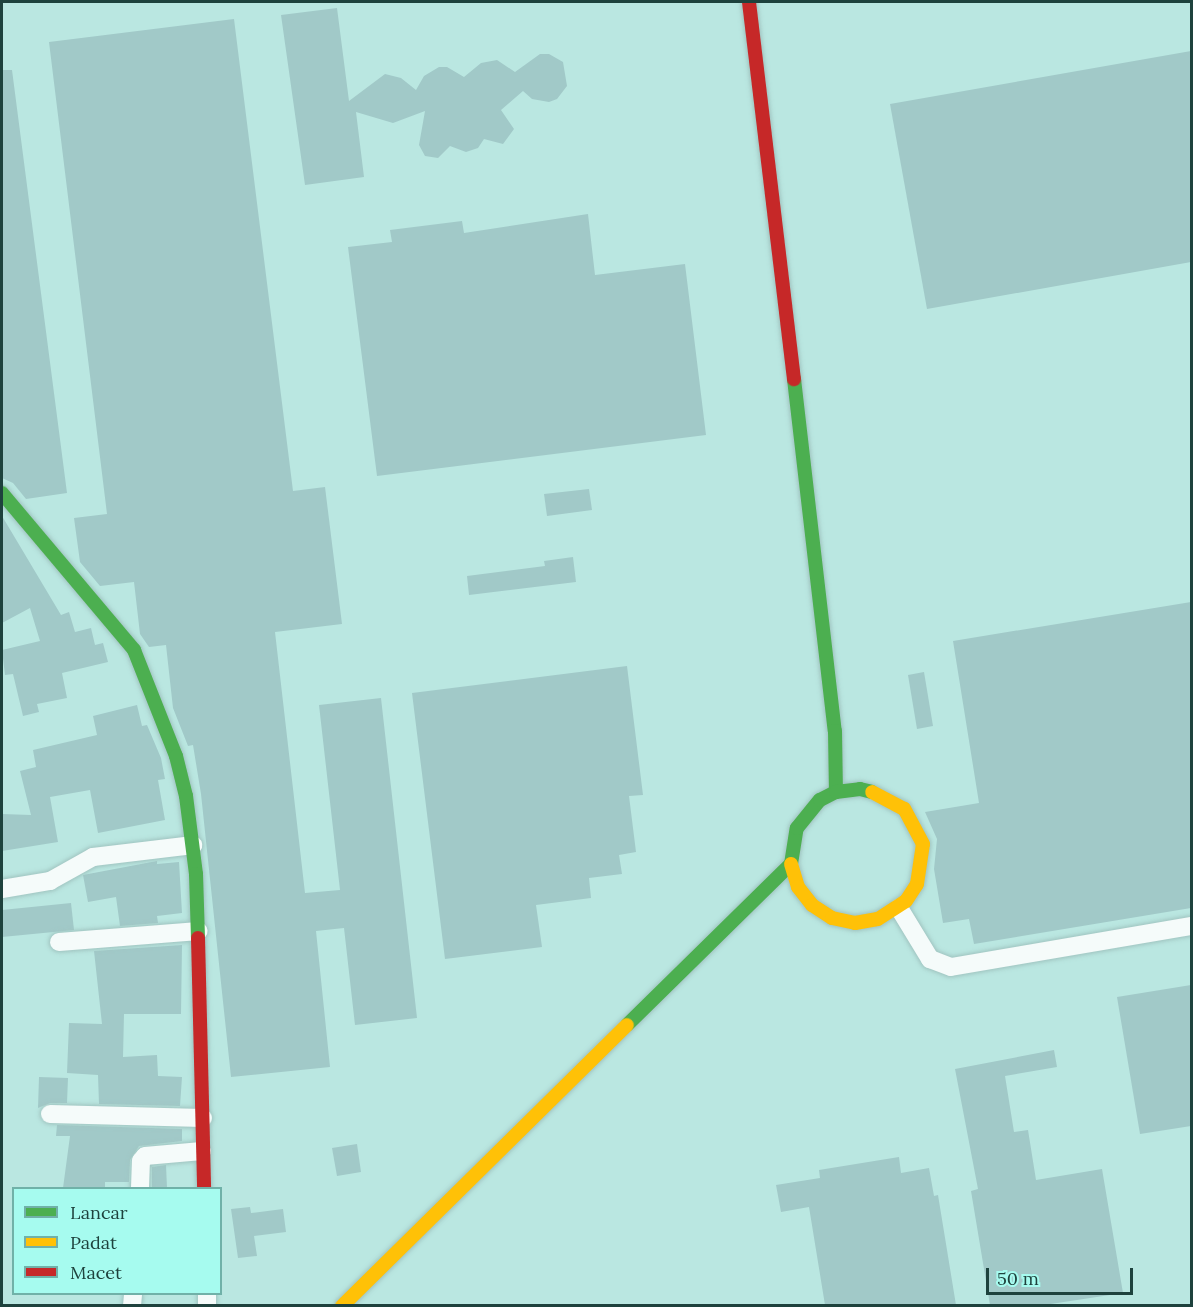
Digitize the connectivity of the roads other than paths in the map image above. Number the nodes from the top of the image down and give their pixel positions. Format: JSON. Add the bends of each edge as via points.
{"nodes":[{"id":1,"x":748,"y":2,"type":"edge"},
{"id":2,"x":2,"y":493,"type":"edge"},
{"id":3,"x":836,"y":792,"type":"junction"},
{"id":4,"x":193,"y":845,"type":"junction"},
{"id":5,"x":791,"y":864,"type":"junction"},
{"id":6,"x":2,"y":889,"type":"edge"},
{"id":7,"x":899,"y":908,"type":"junction"},
{"id":8,"x":1191,"y":926,"type":"edge"},
{"id":9,"x":199,"y":931,"type":"junction"},
{"id":10,"x":59,"y":942,"type":"dead end"},
{"id":11,"x":50,"y":1114,"type":"dead end"},
{"id":12,"x":203,"y":1118,"type":"junction"},
{"id":13,"x":202,"y":1151,"type":"junction"},
{"id":14,"x":140,"y":1187,"type":"edge"},
{"id":15,"x":204,"y":1187,"type":"edge"},
{"id":16,"x":342,"y":1305,"type":"edge"}],
"edges":[{"from":1,"to":3,"type":"street","via":[[835,731]]},
{"from":2,"to":4,"type":"street","via":[[134,650],[176,756]]},
{"from":3,"to":5,"type":"street","via":[[806,813],[791,846]]},
{"from":3,"to":7,"type":"street","via":[[860,789],[884,795],[904,808],[916,825],[923,865],[917,884]]},
{"from":4,"to":6,"type":"street","via":[[93,856],[50,880]]},
{"from":4,"to":9,"type":"street"},
{"from":5,"to":7,"type":"street","via":[[805,896],[832,918],[855,923],[878,919]]},
{"from":5,"to":16,"type":"street"},
{"from":7,"to":8,"type":"street","via":[[930,958],[951,967]]},
{"from":9,"to":10,"type":"street"},
{"from":9,"to":12,"type":"street"},
{"from":11,"to":12,"type":"street"},
{"from":12,"to":13,"type":"street"},
{"from":13,"to":14,"type":"street","via":[[145,1156],[141,1161]]},
{"from":13,"to":15,"type":"street"}]}
